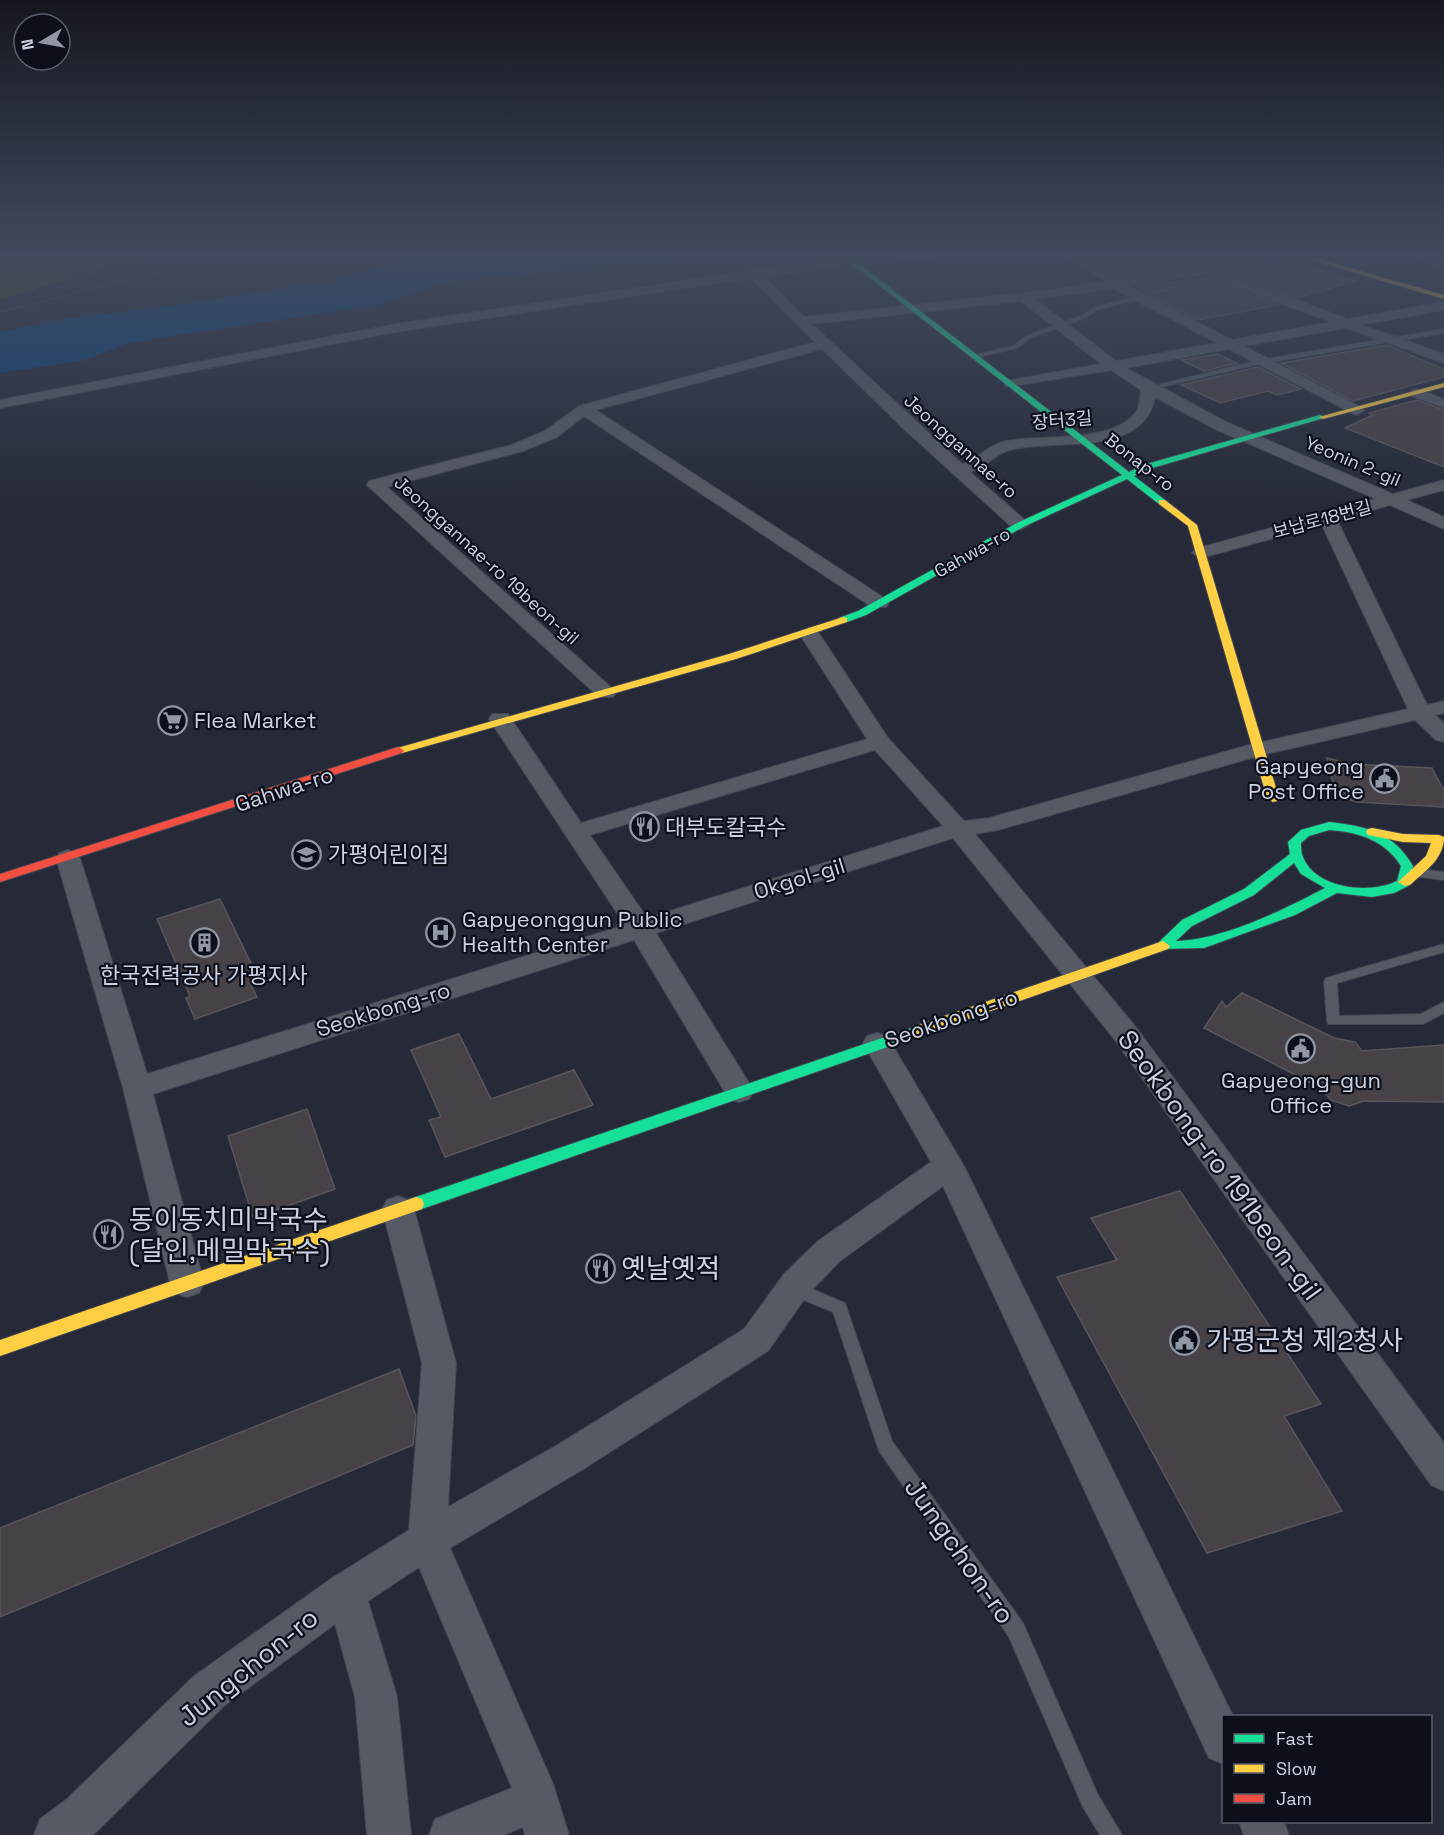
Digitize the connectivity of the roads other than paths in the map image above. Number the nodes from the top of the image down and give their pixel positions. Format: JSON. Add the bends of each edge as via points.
{"nodes":[{"id":1,"x":341,"y":339,"type":"edge"},
{"id":2,"x":819,"y":339,"type":"edge"},
{"id":3,"x":952,"y":339,"type":"edge"},
{"id":4,"x":1026,"y":339,"type":"edge"},
{"id":5,"x":1077,"y":339,"type":"edge"},
{"id":6,"x":1216,"y":339,"type":"edge"},
{"id":7,"x":1264,"y":339,"type":"edge"},
{"id":8,"x":1388,"y":339,"type":"edge"},
{"id":9,"x":1393,"y":339,"type":"edge"},
{"id":10,"x":825,"y":344,"type":"junction"},
{"id":11,"x":1230,"y":346,"type":"junction"},
{"id":12,"x":975,"y":356,"type":"junction"},
{"id":13,"x":1444,"y":359,"type":"edge"},
{"id":14,"x":1259,"y":362,"type":"junction"},
{"id":15,"x":1118,"y":367,"type":"junction"},
{"id":16,"x":1011,"y":384,"type":"junction"},
{"id":17,"x":1444,"y":385,"type":"edge"},
{"id":18,"x":1149,"y":388,"type":"junction"},
{"id":19,"x":1417,"y":393,"type":"junction"},
{"id":20,"x":0,"y":404,"type":"edge"},
{"id":21,"x":1444,"y":404,"type":"edge"},
{"id":22,"x":584,"y":409,"type":"junction"},
{"id":23,"x":1356,"y":410,"type":"junction"},
{"id":24,"x":1246,"y":437,"type":"junction"},
{"id":25,"x":1084,"y":441,"type":"junction"},
{"id":26,"x":959,"y":470,"type":"junction"},
{"id":27,"x":1126,"y":476,"type":"junction"},
{"id":28,"x":1444,"y":486,"type":"edge"},
{"id":29,"x":1395,"y":500,"type":"junction"},
{"id":30,"x":1327,"y":518,"type":"junction"},
{"id":31,"x":1444,"y":524,"type":"edge"},
{"id":32,"x":1020,"y":525,"type":"junction"},
{"id":33,"x":1201,"y":553,"type":"junction"},
{"id":34,"x":879,"y":603,"type":"junction"},
{"id":35,"x":809,"y":633,"type":"junction"},
{"id":36,"x":606,"y":693,"type":"junction"},
{"id":37,"x":1444,"y":707,"type":"edge"},
{"id":38,"x":1421,"y":714,"type":"junction"},
{"id":39,"x":500,"y":719,"type":"junction"},
{"id":40,"x":1444,"y":735,"type":"edge"},
{"id":41,"x":880,"y":742,"type":"junction"},
{"id":42,"x":1257,"y":750,"type":"junction"},
{"id":43,"x":1279,"y":804,"type":"dead end"},
{"id":44,"x":1285,"y":828,"type":"dead end"},
{"id":45,"x":958,"y":829,"type":"junction"},
{"id":46,"x":1364,"y":831,"type":"junction"},
{"id":47,"x":575,"y":832,"type":"junction"},
{"id":48,"x":1442,"y":838,"type":"edge"},
{"id":49,"x":1294,"y":853,"type":"junction"},
{"id":50,"x":68,"y":858,"type":"junction"},
{"id":51,"x":1416,"y":872,"type":"junction"},
{"id":52,"x":1444,"y":876,"type":"edge"},
{"id":53,"x":0,"y":878,"type":"edge"},
{"id":54,"x":1405,"y":882,"type":"junction"},
{"id":55,"x":1334,"y":889,"type":"junction"},
{"id":56,"x":640,"y":928,"type":"junction"},
{"id":57,"x":1163,"y":946,"type":"junction"},
{"id":58,"x":1444,"y":948,"type":"edge"},
{"id":59,"x":1078,"y":974,"type":"junction"},
{"id":60,"x":1444,"y":1007,"type":"edge"},
{"id":61,"x":877,"y":1043,"type":"junction"},
{"id":62,"x":137,"y":1088,"type":"junction"},
{"id":63,"x":739,"y":1091,"type":"junction"},
{"id":64,"x":949,"y":1166,"type":"junction"},
{"id":65,"x":398,"y":1209,"type":"junction"},
{"id":66,"x":187,"y":1283,"type":"junction"},
{"id":67,"x":794,"y":1288,"type":"junction"},
{"id":68,"x":0,"y":1348,"type":"edge"},
{"id":69,"x":1444,"y":1473,"type":"edge"},
{"id":70,"x":427,"y":1540,"type":"junction"},
{"id":71,"x":346,"y":1592,"type":"junction"},
{"id":72,"x":1222,"y":1739,"type":"edge"},
{"id":73,"x":542,"y":1817,"type":"edge"},
{"id":74,"x":56,"y":1835,"type":"edge"},
{"id":75,"x":389,"y":1835,"type":"edge"},
{"id":76,"x":451,"y":1835,"type":"edge"},
{"id":77,"x":1112,"y":1835,"type":"edge"}],
"edges":[{"from":1,"to":20,"type":"street"},
{"from":2,"to":10,"type":"street","name":"Jeonggannae-ro"},
{"from":3,"to":12,"type":"main road","name":"Bonap-ro"},
{"from":4,"to":12,"type":"lane","via":[[1015,347]]},
{"from":5,"to":15,"type":"street","name":"Yeonin 2-gil"},
{"from":6,"to":11,"type":"street"},
{"from":7,"to":11,"type":"street"},
{"from":8,"to":14,"type":"lane"},
{"from":9,"to":13,"type":"street"},
{"from":10,"to":22,"type":"street","name":"Jeonggannae-ro 19beon-gil"},
{"from":10,"to":26,"type":"street","name":"Jeonggannae-ro"},
{"from":11,"to":14,"type":"street"},
{"from":11,"to":15,"type":"street"},
{"from":12,"to":16,"type":"main road","name":"Bonap-ro"},
{"from":14,"to":18,"type":"lane"},
{"from":14,"to":23,"type":"street"},
{"from":15,"to":16,"type":"street"},
{"from":15,"to":18,"type":"street","name":"Yeonin 2-gil"},
{"from":16,"to":25,"type":"main road","name":"Bonap-ro"},
{"from":17,"to":19,"type":"main road","name":"Gahwa-ro"},
{"from":18,"to":24,"type":"street","name":"Yeonin 2-gil"},
{"from":18,"to":25,"type":"street","name":"장터3길","via":[[1148,403],[1140,418],[1127,427]]},
{"from":19,"to":21,"type":"street"},
{"from":19,"to":23,"type":"main road","name":"Gahwa-ro"},
{"from":22,"to":34,"type":"street"},
{"from":22,"to":36,"type":"street","name":"Jeonggannae-ro 19beon-gil","via":[[551,434],[517,448],[375,485]]},
{"from":23,"to":24,"type":"main road","name":"Gahwa-ro"},
{"from":24,"to":27,"type":"main road","name":"Gahwa-ro"},
{"from":24,"to":29,"type":"street","name":"Yeonin 2-gil"},
{"from":25,"to":26,"type":"street","name":"장터3길","via":[[1035,441],[1003,446],[982,457],[978,465]]},
{"from":25,"to":27,"type":"main road","name":"Bonap-ro"},
{"from":26,"to":32,"type":"street","name":"Jeonggannae-ro"},
{"from":27,"to":32,"type":"main road","name":"Gahwa-ro"},
{"from":27,"to":33,"type":"main road","name":"Bonap-ro","via":[[1192,525]]},
{"from":28,"to":29,"type":"street","name":"보납로18번길"},
{"from":29,"to":30,"type":"street","name":"보납로18번길"},
{"from":29,"to":31,"type":"street","name":"Yeonin 2-gil"},
{"from":30,"to":33,"type":"street","name":"보납로18번길"},
{"from":30,"to":38,"type":"street"},
{"from":32,"to":34,"type":"main road","name":"Gahwa-ro"},
{"from":33,"to":42,"type":"main road","name":"Bonap-ro"},
{"from":34,"to":35,"type":"main road","name":"Gahwa-ro"},
{"from":35,"to":36,"type":"main road","name":"Gahwa-ro"},
{"from":35,"to":41,"type":"street"},
{"from":36,"to":39,"type":"main road","name":"Gahwa-ro"},
{"from":37,"to":38,"type":"street","name":"Okgol-gil"},
{"from":38,"to":40,"type":"street"},
{"from":38,"to":42,"type":"street","name":"Okgol-gil"},
{"from":39,"to":47,"type":"street"},
{"from":39,"to":50,"type":"main road","name":"Gahwa-ro"},
{"from":41,"to":45,"type":"street"},
{"from":41,"to":47,"type":"street"},
{"from":42,"to":43,"type":"main road","name":"Bonap-ro"},
{"from":42,"to":45,"type":"street","name":"Okgol-gil","via":[[990,825]]},
{"from":44,"to":49,"type":"main road"},
{"from":45,"to":56,"type":"street","name":"Okgol-gil"},
{"from":45,"to":59,"type":"street"},
{"from":46,"to":48,"type":"main road","via":[[1403,838]]},
{"from":46,"to":49,"type":"main road","via":[[1310,824],[1296,840]]},
{"from":46,"to":54,"type":"main road","via":[[1382,839],[1406,860],[1409,872]]},
{"from":47,"to":56,"type":"street"},
{"from":48,"to":51,"type":"main road","via":[[1432,858]]},
{"from":49,"to":55,"type":"main road","via":[[1309,875]]},
{"from":49,"to":57,"type":"main road","via":[[1249,892],[1187,923]]},
{"from":50,"to":53,"type":"main road","name":"Gahwa-ro"},
{"from":50,"to":62,"type":"street"},
{"from":51,"to":52,"type":"lane"},
{"from":51,"to":54,"type":"main road"},
{"from":54,"to":55,"type":"main road","via":[[1377,895]]},
{"from":55,"to":57,"type":"main road","via":[[1290,912],[1199,945]]},
{"from":56,"to":62,"type":"street","name":"Seokbong-ro"},
{"from":56,"to":63,"type":"street"},
{"from":57,"to":59,"type":"main road","name":"Seokbong-ro"},
{"from":58,"to":60,"type":"lane","via":[[1330,981],[1333,1021],[1423,1019]]},
{"from":59,"to":61,"type":"main road","name":"Seokbong-ro"},
{"from":59,"to":69,"type":"street","name":"Seokbong-ro 191beon-gil"},
{"from":61,"to":63,"type":"main road","name":"Seokbong-ro"},
{"from":61,"to":64,"type":"street"},
{"from":62,"to":66,"type":"street"},
{"from":63,"to":65,"type":"main road","name":"Seokbong-ro"},
{"from":64,"to":67,"type":"street","name":"Jungchon-ro","via":[[829,1251]]},
{"from":64,"to":72,"type":"street"},
{"from":65,"to":66,"type":"main road","name":"Seokbong-ro"},
{"from":65,"to":70,"type":"street","via":[[439,1363]]},
{"from":66,"to":68,"type":"main road","name":"Seokbong-ro"},
{"from":67,"to":70,"type":"street","name":"Jungchon-ro","via":[[756,1340],[572,1456]]},
{"from":67,"to":77,"type":"lane","name":"Jungchon-ro","via":[[839,1308],[885,1445],[1016,1630],[1090,1800]]},
{"from":70,"to":71,"type":"street","name":"Jungchon-ro"},
{"from":70,"to":73,"type":"street"},
{"from":71,"to":74,"type":"street","name":"Jungchon-ro","via":[[209,1691],[83,1815]]},
{"from":71,"to":75,"type":"street","via":[[376,1697]]},
{"from":73,"to":76,"type":"street"}]}
